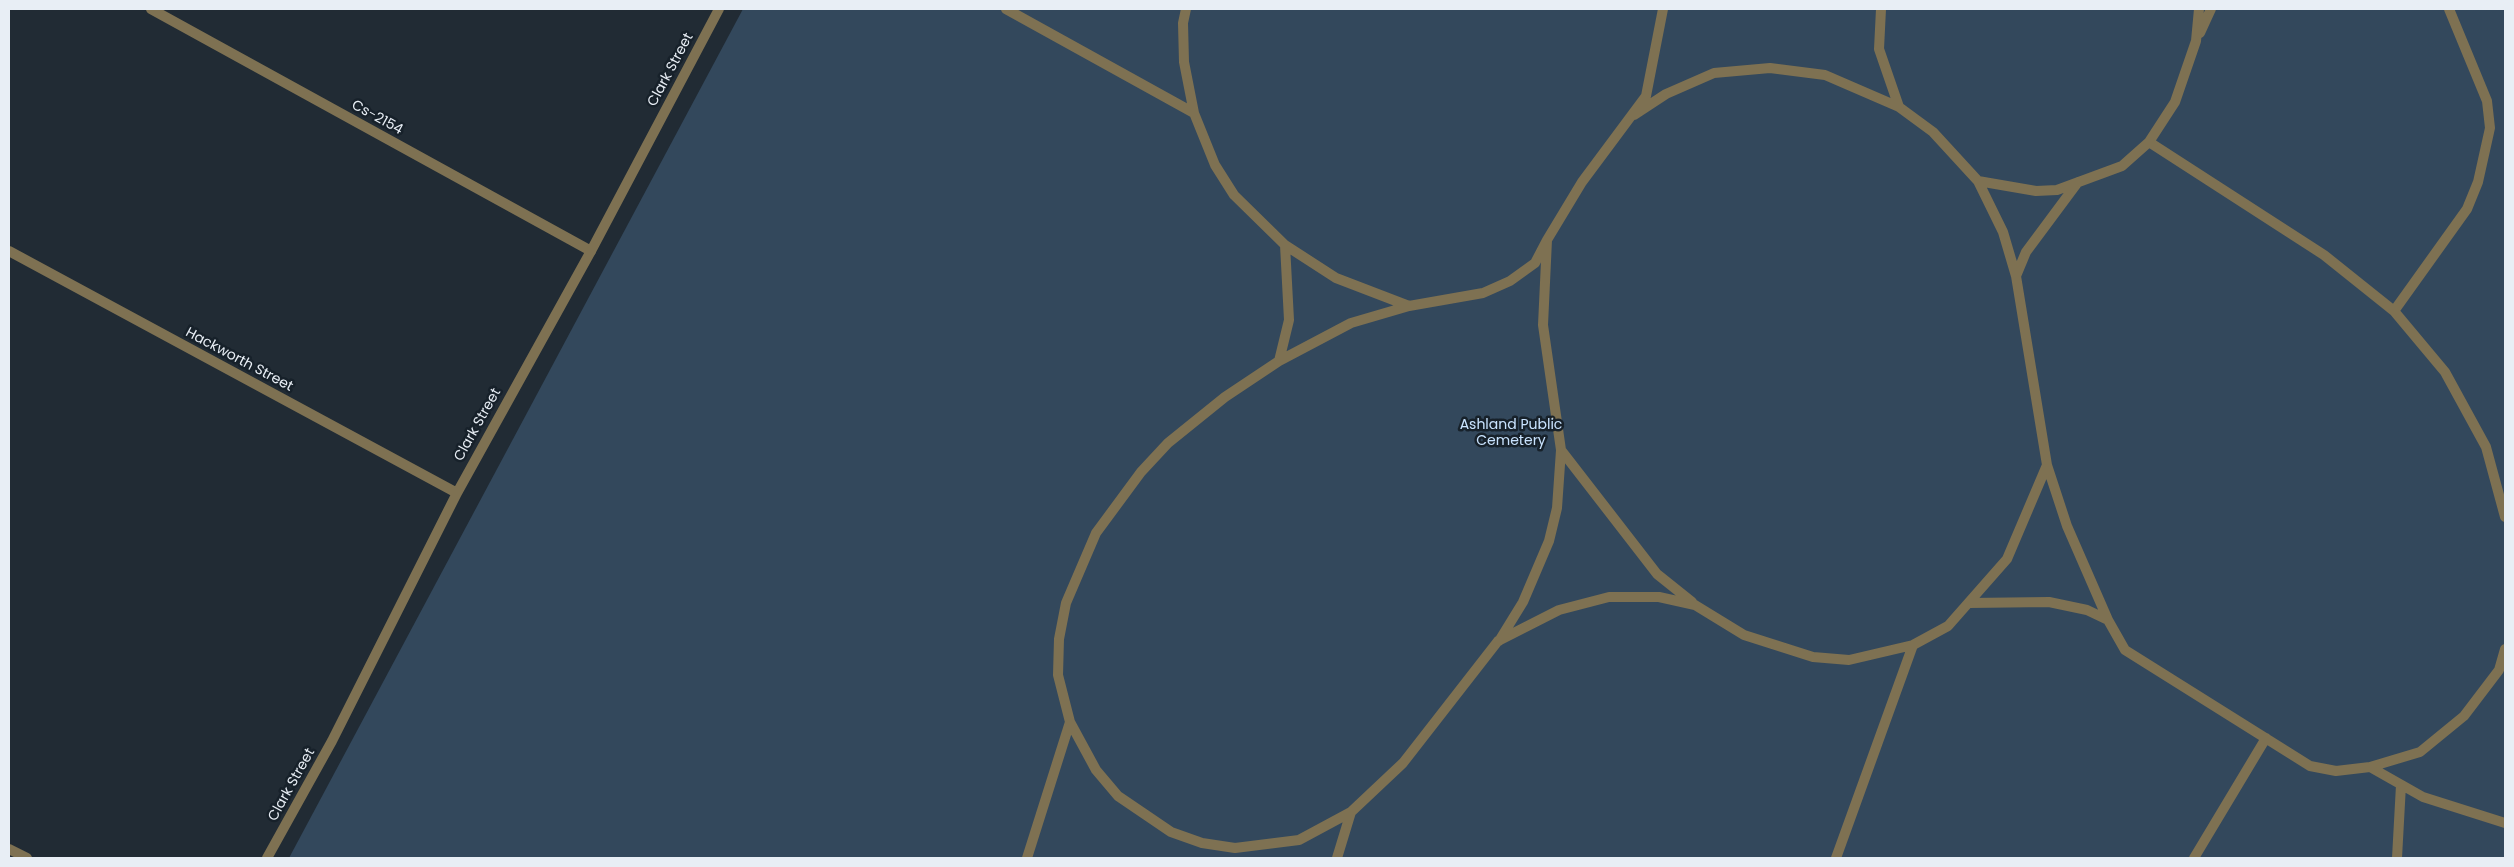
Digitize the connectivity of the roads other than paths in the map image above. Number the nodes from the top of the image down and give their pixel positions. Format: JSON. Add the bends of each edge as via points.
{"nodes":[{"id":1,"x":151,"y":9,"type":"edge"},
{"id":2,"x":719,"y":9,"type":"edge"},
{"id":3,"x":1006,"y":9,"type":"edge"},
{"id":4,"x":1186,"y":9,"type":"edge"},
{"id":5,"x":1663,"y":9,"type":"edge"},
{"id":6,"x":1882,"y":9,"type":"edge"},
{"id":7,"x":2199,"y":9,"type":"edge"},
{"id":8,"x":2211,"y":9,"type":"edge"},
{"id":9,"x":2448,"y":9,"type":"edge"},
{"id":10,"x":2196,"y":41,"type":"junction"},
{"id":11,"x":1899,"y":107,"type":"junction"},
{"id":12,"x":1194,"y":113,"type":"junction"},
{"id":13,"x":1629,"y":118,"type":"junction"},
{"id":14,"x":2149,"y":142,"type":"junction"},
{"id":15,"x":1978,"y":181,"type":"junction"},
{"id":16,"x":2078,"y":182,"type":"junction"},
{"id":17,"x":1547,"y":240,"type":"junction"},
{"id":18,"x":1284,"y":245,"type":"junction"},
{"id":19,"x":9,"y":251,"type":"edge"},
{"id":20,"x":590,"y":251,"type":"junction"},
{"id":21,"x":2016,"y":276,"type":"junction"},
{"id":22,"x":1409,"y":306,"type":"junction"},
{"id":23,"x":2394,"y":311,"type":"junction"},
{"id":24,"x":1279,"y":361,"type":"junction"},
{"id":25,"x":1561,"y":450,"type":"junction"},
{"id":26,"x":2047,"y":465,"type":"junction"},
{"id":27,"x":456,"y":493,"type":"junction"},
{"id":28,"x":2505,"y":516,"type":"edge"},
{"id":29,"x":1970,"y":603,"type":"junction"},
{"id":30,"x":1695,"y":605,"type":"junction"},
{"id":31,"x":2108,"y":620,"type":"junction"},
{"id":32,"x":1498,"y":642,"type":"junction"},
{"id":33,"x":1913,"y":645,"type":"junction"},
{"id":34,"x":2505,"y":649,"type":"edge"},
{"id":35,"x":1070,"y":722,"type":"junction"},
{"id":36,"x":2266,"y":738,"type":"junction"},
{"id":37,"x":2370,"y":767,"type":"junction"},
{"id":38,"x":2401,"y":785,"type":"junction"},
{"id":39,"x":1351,"y":812,"type":"junction"},
{"id":40,"x":2505,"y":824,"type":"edge"},
{"id":41,"x":9,"y":849,"type":"edge"},
{"id":42,"x":27,"y":858,"type":"edge"},
{"id":43,"x":267,"y":858,"type":"edge"},
{"id":44,"x":1027,"y":858,"type":"edge"},
{"id":45,"x":1337,"y":858,"type":"edge"},
{"id":46,"x":1836,"y":858,"type":"edge"},
{"id":47,"x":2194,"y":858,"type":"edge"},
{"id":48,"x":2396,"y":858,"type":"edge"}],
"edges":[{"from":1,"to":20,"type":"street","name":"Cs-2154"},
{"from":2,"to":20,"type":"street","name":"Clark Street"},
{"from":3,"to":12,"type":"street"},
{"from":4,"to":12,"type":"street","via":[[1184,62]]},
{"from":5,"to":13,"type":"street","via":[[1646,96]]},
{"from":6,"to":11,"type":"street","via":[[1879,49]]},
{"from":7,"to":10,"type":"street"},
{"from":8,"to":10,"type":"street"},
{"from":9,"to":23,"type":"street","via":[[2487,101],[2490,128],[2478,182],[2467,210]]},
{"from":10,"to":14,"type":"street","via":[[2175,102]]},
{"from":11,"to":13,"type":"street","via":[[1825,75],[1770,68],[1714,73],[1666,94]]},
{"from":11,"to":15,"type":"street","via":[[1932,132]]},
{"from":12,"to":18,"type":"street","via":[[1215,165],[1234,195]]},
{"from":13,"to":17,"type":"street","via":[[1582,182]]},
{"from":14,"to":16,"type":"street","via":[[2122,166]]},
{"from":14,"to":23,"type":"street","via":[[2324,255]]},
{"from":15,"to":16,"type":"street","via":[[2036,191],[2057,190]]},
{"from":15,"to":21,"type":"street","via":[[2003,232]]},
{"from":16,"to":21,"type":"street","via":[[2026,252]]},
{"from":17,"to":22,"type":"street","via":[[1535,262],[1510,281],[1483,293]]},
{"from":17,"to":25,"type":"street","via":[[1543,325]]},
{"from":18,"to":22,"type":"street","via":[[1336,278]]},
{"from":18,"to":24,"type":"street","via":[[1289,320]]},
{"from":19,"to":27,"type":"street","name":"Hackworth Street"},
{"from":20,"to":27,"type":"street","name":"Clark Street"},
{"from":21,"to":26,"type":"street"},
{"from":22,"to":24,"type":"street","via":[[1351,323]]},
{"from":23,"to":28,"type":"street","via":[[2445,372],[2486,448]]},
{"from":24,"to":35,"type":"street","via":[[1225,397],[1168,443],[1140,472],[1096,533],[1066,603],[1059,639],[1058,675]]},
{"from":25,"to":30,"type":"street","via":[[1657,574]]},
{"from":25,"to":32,"type":"street","via":[[1557,508],[1549,541],[1523,602]]},
{"from":26,"to":29,"type":"street","via":[[2007,559]]},
{"from":26,"to":31,"type":"street","via":[[2067,526]]},
{"from":27,"to":43,"type":"street","name":"Clark Street","via":[[332,742]]},
{"from":29,"to":31,"type":"street","via":[[2049,602],[2087,610]]},
{"from":29,"to":33,"type":"street","via":[[1948,626]]},
{"from":30,"to":32,"type":"street","via":[[1659,598],[1610,597],[1559,610]]},
{"from":30,"to":33,"type":"street","via":[[1744,635],[1813,657],[1849,660]]},
{"from":31,"to":36,"type":"street","via":[[2125,650]]},
{"from":32,"to":39,"type":"street","via":[[1403,763]]},
{"from":33,"to":46,"type":"street"},
{"from":34,"to":37,"type":"street","via":[[2499,670],[2464,716],[2420,752]]},
{"from":35,"to":39,"type":"street","via":[[1096,770],[1118,796],[1171,832],[1202,843],[1235,848],[1299,840]]},
{"from":35,"to":44,"type":"street"},
{"from":36,"to":37,"type":"street","via":[[2310,766],[2336,771]]},
{"from":36,"to":47,"type":"street"},
{"from":37,"to":38,"type":"street"},
{"from":38,"to":40,"type":"street","via":[[2423,797]]},
{"from":38,"to":48,"type":"street"},
{"from":39,"to":45,"type":"street"},
{"from":41,"to":42,"type":"street"}]}
